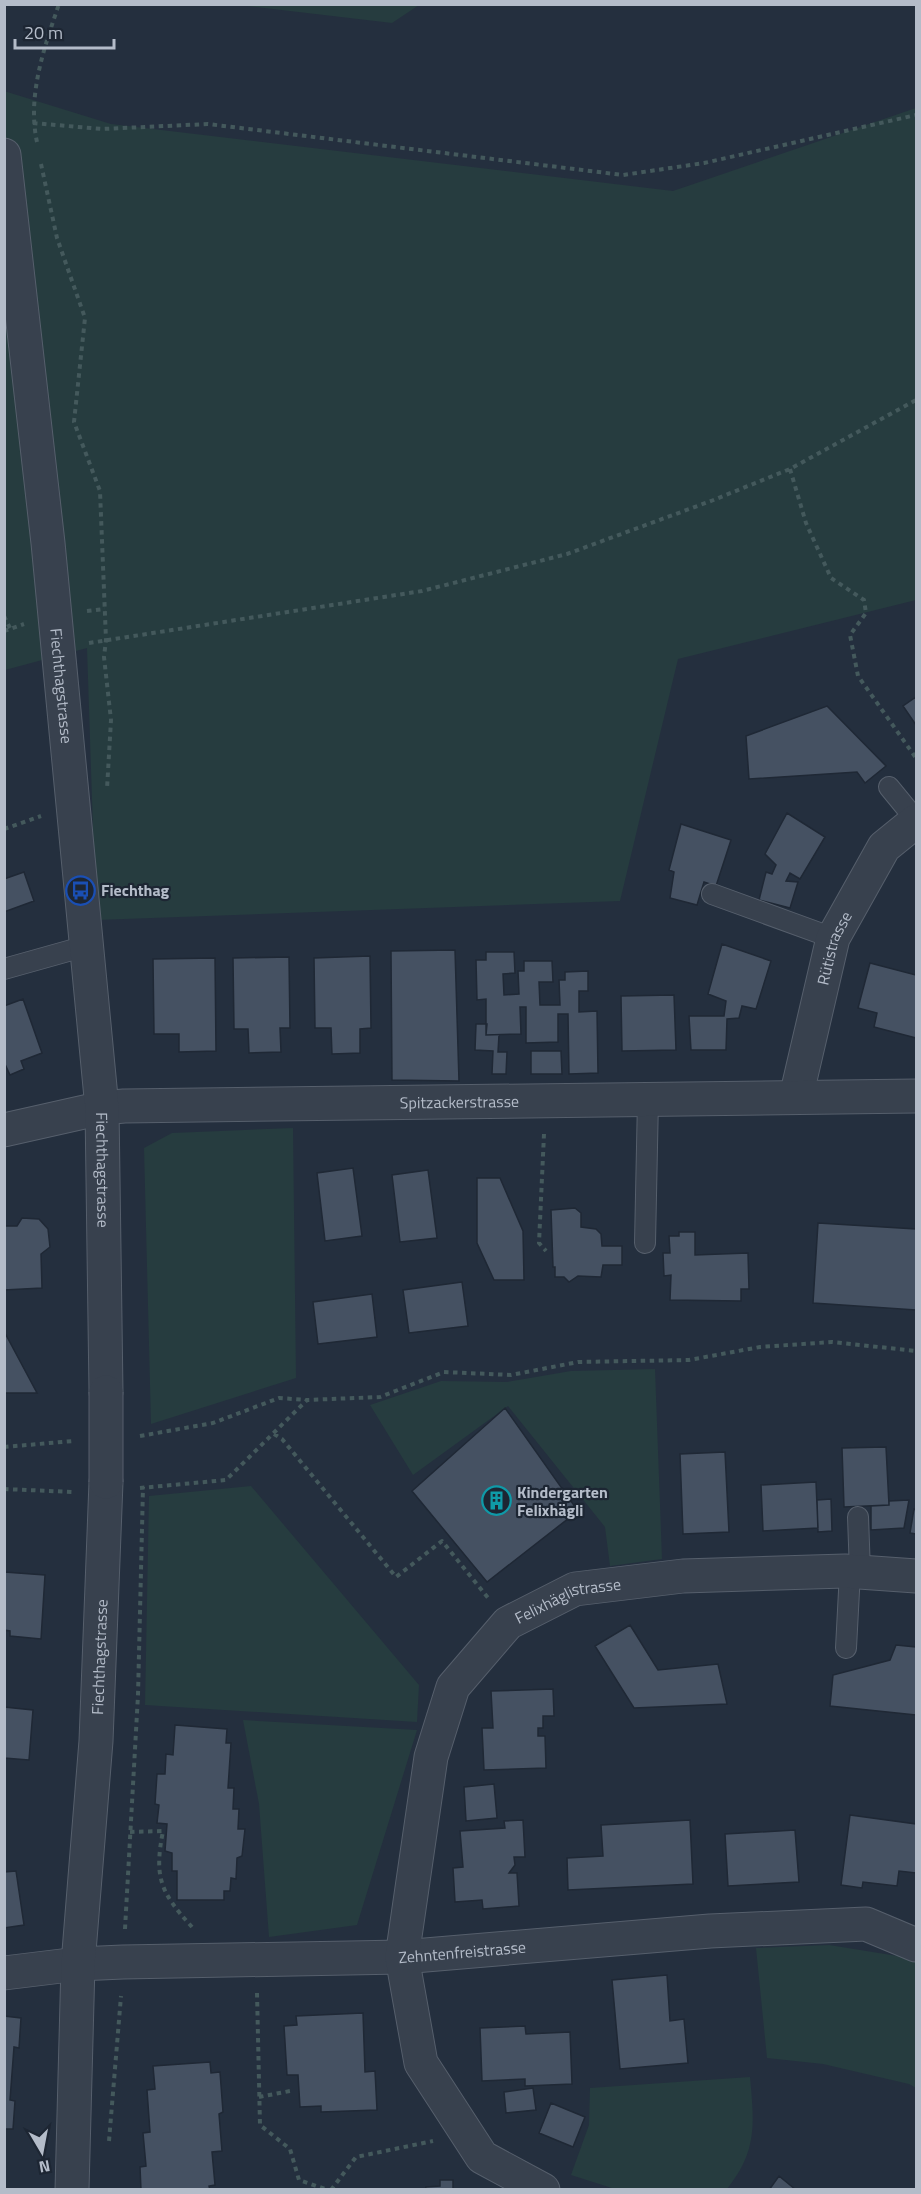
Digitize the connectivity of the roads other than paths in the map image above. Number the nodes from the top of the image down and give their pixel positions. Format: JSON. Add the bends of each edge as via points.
{"nodes":[{"id":1,"x":4,"y":155,"type":"edge"},
{"id":2,"x":889,"y":787,"type":"dead end"},
{"id":3,"x":916,"y":821,"type":"edge"},
{"id":4,"x":712,"y":894,"type":"dead end"},
{"id":5,"x":833,"y":938,"type":"junction"},
{"id":6,"x":86,"y":946,"type":"junction"},
{"id":7,"x":4,"y":969,"type":"edge"},
{"id":8,"x":916,"y":1096,"type":"edge"},
{"id":9,"x":796,"y":1097,"type":"junction"},
{"id":10,"x":648,"y":1099,"type":"junction"},
{"id":11,"x":102,"y":1108,"type":"junction"},
{"id":12,"x":4,"y":1130,"type":"edge"},
{"id":13,"x":645,"y":1243,"type":"dead end"},
{"id":14,"x":858,"y":1517,"type":"dead end"},
{"id":15,"x":855,"y":1572,"type":"junction"},
{"id":16,"x":916,"y":1576,"type":"edge"},
{"id":17,"x":846,"y":1648,"type":"dead end"},
{"id":18,"x":916,"y":1945,"type":"edge"},
{"id":19,"x":402,"y":1957,"type":"junction"},
{"id":20,"x":78,"y":1964,"type":"junction"},
{"id":21,"x":4,"y":1973,"type":"edge"},
{"id":22,"x":72,"y":2190,"type":"edge"},
{"id":23,"x":543,"y":2190,"type":"edge"}],
"edges":[{"from":1,"to":6,"type":"street","name":"Fiechthagstrasse","via":[[48,543]]},
{"from":2,"to":3,"type":"lane"},
{"from":3,"to":5,"type":"street","name":"Rütistrasse","via":[[884,847]]},
{"from":4,"to":5,"type":"lane"},
{"from":5,"to":9,"type":"street","name":"Rütistrasse"},
{"from":6,"to":7,"type":"lane"},
{"from":6,"to":11,"type":"street","name":"Fiechthagstrasse"},
{"from":8,"to":9,"type":"street","name":"Spitzackerstrasse"},
{"from":9,"to":10,"type":"street","name":"Spitzackerstrasse"},
{"from":10,"to":11,"type":"street","name":"Spitzackerstrasse"},
{"from":10,"to":13,"type":"lane"},
{"from":11,"to":12,"type":"street","name":"Spitzackerstrasse"},
{"from":11,"to":20,"type":"street","name":"Fiechthagstrasse","bridge":true,"via":[[105,1488],[96,1741]]},
{"from":14,"to":15,"type":"lane"},
{"from":15,"to":16,"type":"street","name":"Felixhäglistrasse"},
{"from":15,"to":17,"type":"lane"},
{"from":15,"to":19,"type":"street","name":"Felixhäglistrasse","via":[[683,1576],[575,1589],[508,1623],[453,1687],[431,1757]]},
{"from":18,"to":19,"type":"street","name":"Zehntenfreistrasse","via":[[866,1924],[710,1931]]},
{"from":19,"to":20,"type":"street","name":"Zehntenfreistrasse"},
{"from":19,"to":23,"type":"street","name":"Felixhäglistrasse","via":[[421,2063],[482,2157]]},
{"from":20,"to":21,"type":"street","name":"Zehntenfreistrasse"},
{"from":20,"to":22,"type":"street","name":"Fiechthagstrasse"}]}
